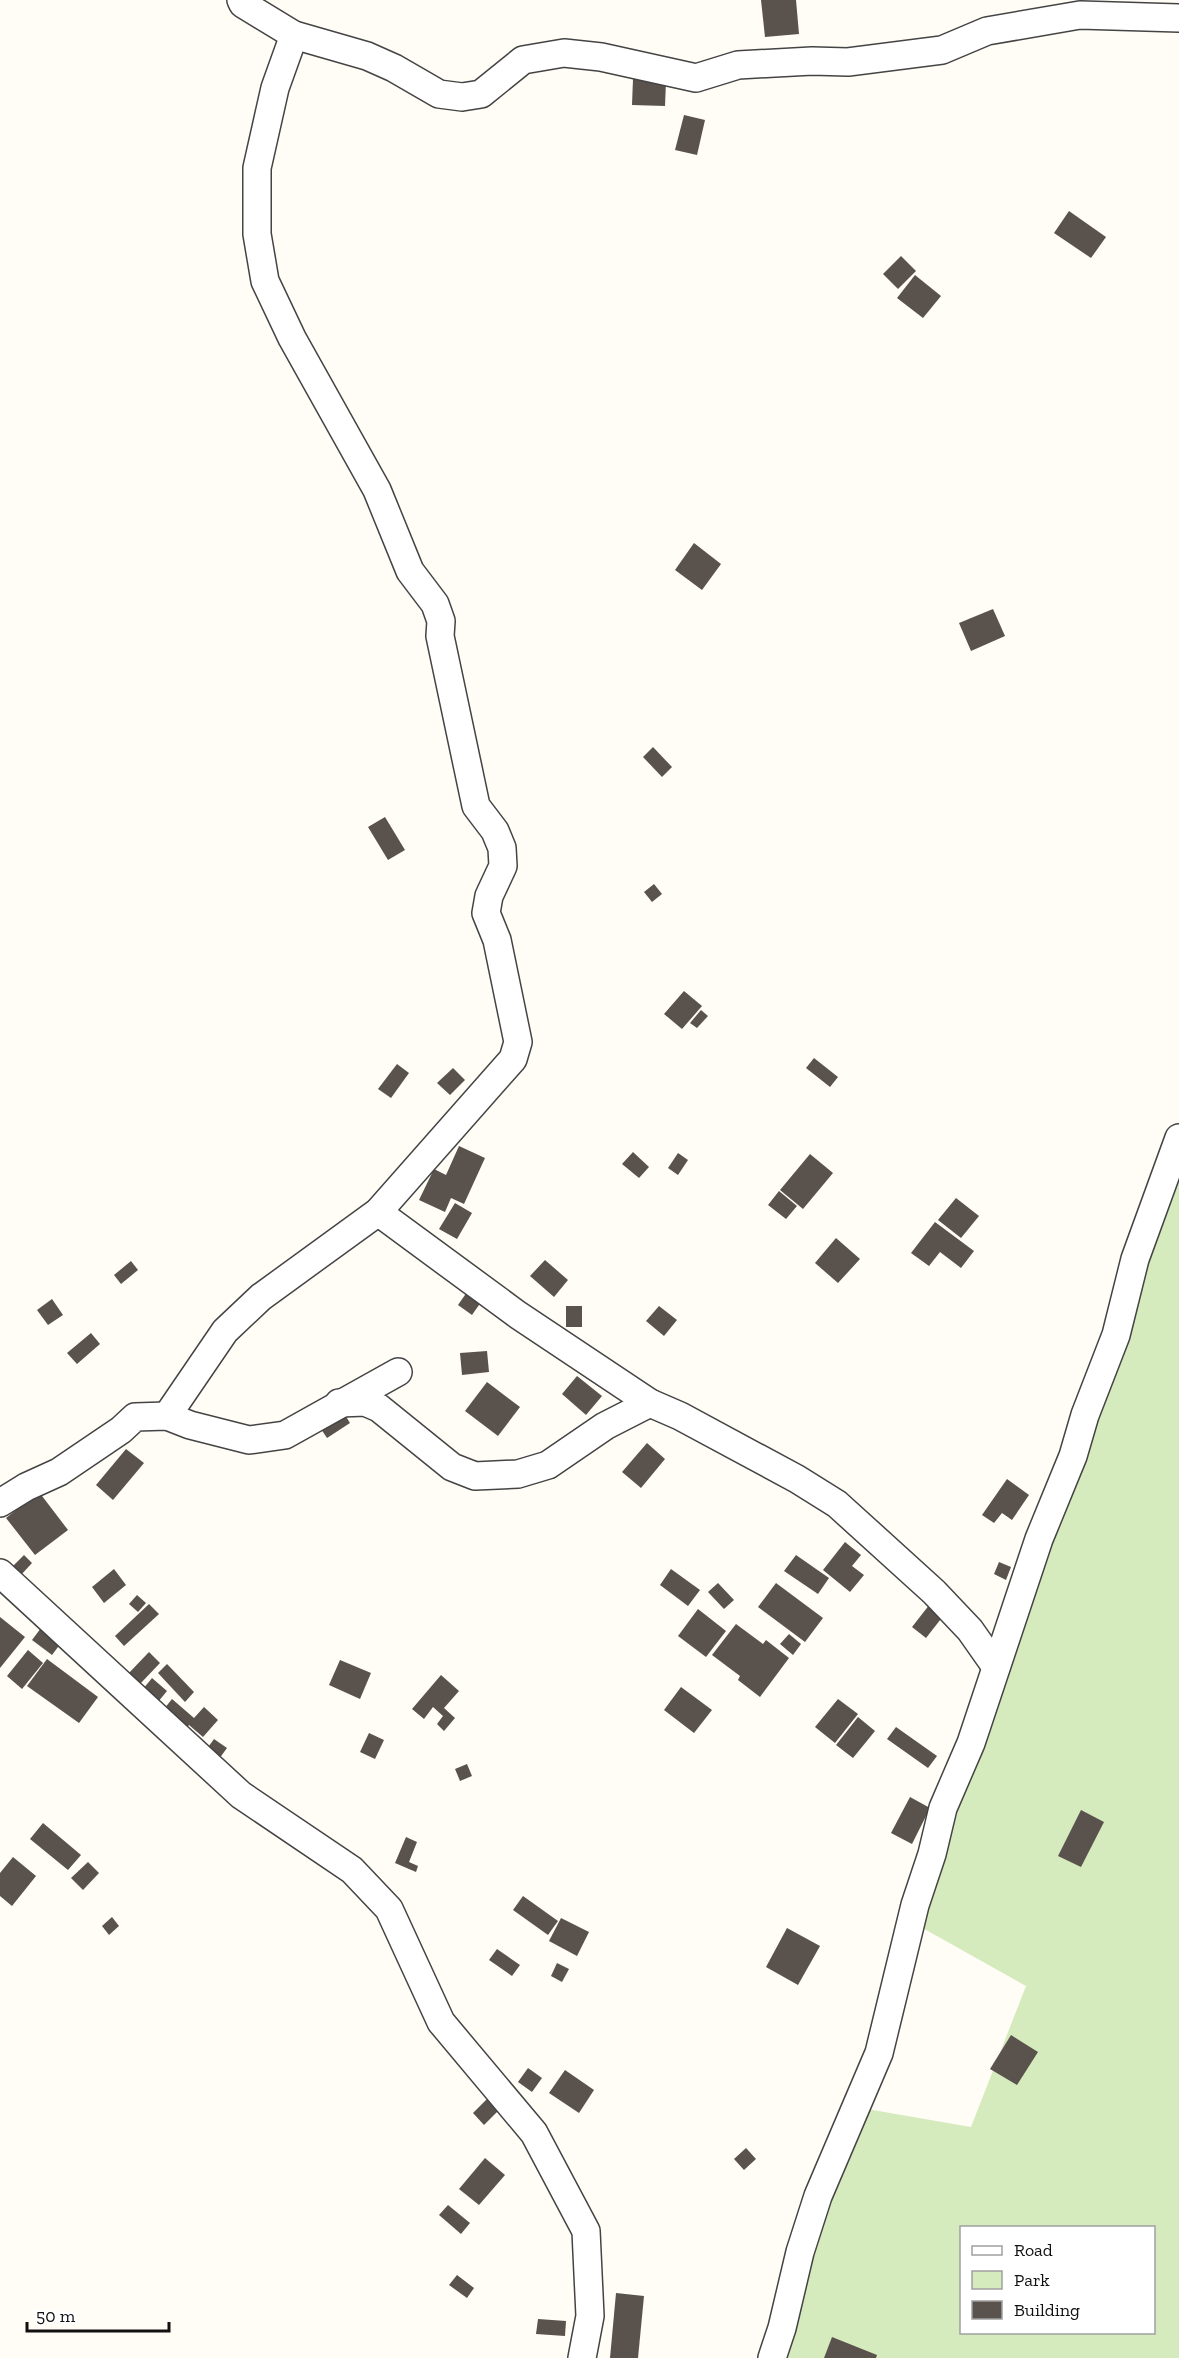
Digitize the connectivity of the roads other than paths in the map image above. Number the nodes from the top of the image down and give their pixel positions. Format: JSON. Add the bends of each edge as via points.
{"nodes":[{"id":1,"x":240,"y":0,"type":"edge"},
{"id":2,"x":1179,"y":18,"type":"edge"},
{"id":3,"x":294,"y":35,"type":"junction"},
{"id":4,"x":1179,"y":1138,"type":"edge"},
{"id":5,"x":378,"y":1212,"type":"junction"},
{"id":6,"x":398,"y":1372,"type":"dead end"},
{"id":7,"x":339,"y":1403,"type":"junction"},
{"id":8,"x":650,"y":1403,"type":"junction"},
{"id":9,"x":166,"y":1416,"type":"junction"},
{"id":10,"x":0,"y":1503,"type":"edge"},
{"id":11,"x":0,"y":1573,"type":"edge"},
{"id":12,"x":996,"y":1667,"type":"junction"},
{"id":13,"x":582,"y":2358,"type":"edge"},
{"id":14,"x":772,"y":2358,"type":"edge"}],
"edges":[{"from":1,"to":3,"type":"street"},
{"from":2,"to":3,"type":"street","via":[[1080,15],[987,31],[942,50],[849,62],[738,65],[696,78],[564,53],[523,60],[481,94],[462,97],[439,94],[367,56]]},
{"from":3,"to":5,"type":"street","via":[[275,88],[257,168],[257,234],[265,281],[292,338],[377,490],[410,571],[435,604],[441,621],[440,636],[476,806],[502,848],[503,866],[486,913],[497,940],[518,1042],[513,1059]]},
{"from":4,"to":12,"type":"street","via":[[1135,1259],[1116,1335],[1039,1539]]},
{"from":5,"to":8,"type":"street","via":[[518,1315]]},
{"from":5,"to":9,"type":"street","via":[[261,1297],[225,1331]]},
{"from":6,"to":7,"type":"street"},
{"from":7,"to":8,"type":"street","via":[[365,1402],[379,1408],[452,1467],[475,1476],[518,1474],[548,1465],[605,1426]]},
{"from":7,"to":9,"type":"street","via":[[285,1435],[249,1440]]},
{"from":8,"to":12,"type":"street","via":[[837,1504],[934,1592],[970,1630]]},
{"from":9,"to":10,"type":"street","via":[[135,1417],[59,1472]]},
{"from":11,"to":13,"type":"street","via":[[241,1795],[352,1870],[389,1909],[441,2022],[534,2133],[586,2231],[590,2316]]},
{"from":12,"to":14,"type":"street","via":[[944,1808],[915,1905],[879,2053],[818,2196]]}]}
